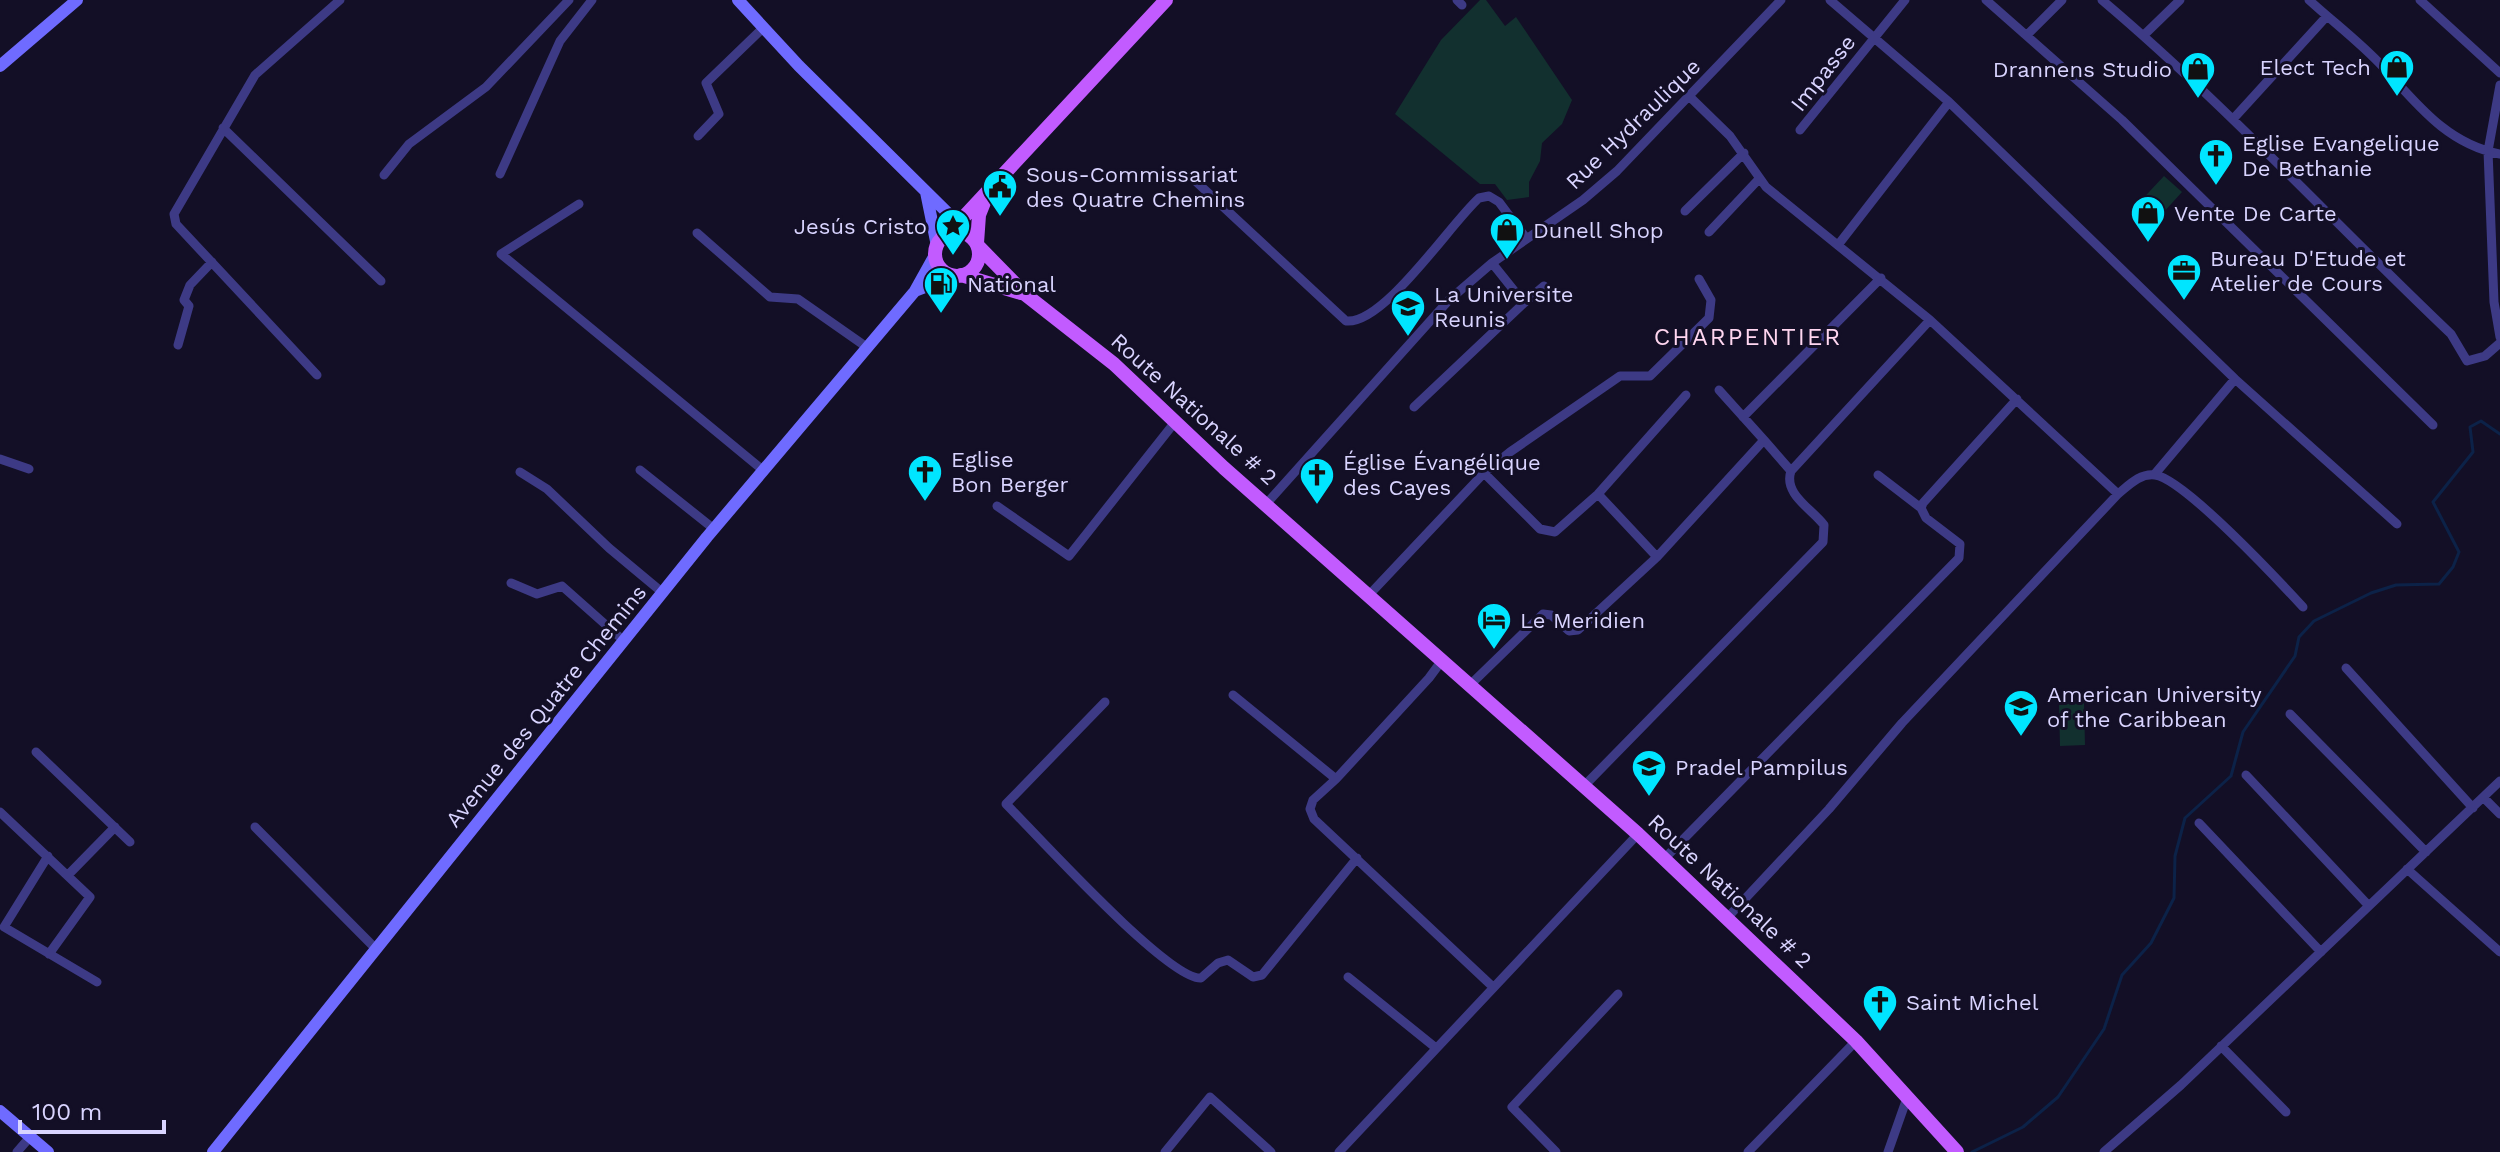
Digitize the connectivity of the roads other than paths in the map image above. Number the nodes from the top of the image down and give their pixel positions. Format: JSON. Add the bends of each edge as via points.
{"nodes":[{"id":1,"x":77,"y":0,"type":"edge"},
{"id":2,"x":340,"y":0,"type":"edge"},
{"id":3,"x":569,"y":0,"type":"edge"},
{"id":4,"x":592,"y":0,"type":"edge"},
{"id":5,"x":738,"y":0,"type":"edge"},
{"id":6,"x":1166,"y":0,"type":"edge"},
{"id":7,"x":1781,"y":0,"type":"edge"},
{"id":8,"x":1830,"y":0,"type":"edge"},
{"id":9,"x":1905,"y":0,"type":"edge"},
{"id":10,"x":1986,"y":0,"type":"edge"},
{"id":11,"x":2062,"y":0,"type":"edge"},
{"id":12,"x":2102,"y":0,"type":"edge"},
{"id":13,"x":2180,"y":0,"type":"edge"},
{"id":14,"x":2309,"y":0,"type":"edge"},
{"id":15,"x":2420,"y":0,"type":"edge"},
{"id":16,"x":2327,"y":16,"type":"junction"},
{"id":17,"x":763,"y":28,"type":"junction"},
{"id":18,"x":2027,"y":35,"type":"junction"},
{"id":19,"x":2144,"y":35,"type":"junction"},
{"id":20,"x":1873,"y":38,"type":"junction"},
{"id":21,"x":0,"y":66,"type":"edge"},
{"id":22,"x":2500,"y":73,"type":"edge"},
{"id":23,"x":2500,"y":85,"type":"edge"},
{"id":24,"x":1690,"y":97,"type":"junction"},
{"id":25,"x":1949,"y":102,"type":"junction"},
{"id":26,"x":2234,"y":118,"type":"junction"},
{"id":27,"x":223,"y":128,"type":"junction"},
{"id":28,"x":1800,"y":130,"type":"dead end"},
{"id":29,"x":698,"y":136,"type":"dead end"},
{"id":30,"x":2488,"y":151,"type":"junction"},
{"id":31,"x":1744,"y":153,"type":"junction"},
{"id":32,"x":2500,"y":154,"type":"edge"},
{"id":33,"x":500,"y":174,"type":"dead end"},
{"id":34,"x":384,"y":175,"type":"dead end"},
{"id":35,"x":1190,"y":176,"type":"dead end"},
{"id":36,"x":1758,"y":180,"type":"junction"},
{"id":37,"x":990,"y":187,"type":"junction"},
{"id":38,"x":926,"y":189,"type":"junction"},
{"id":39,"x":579,"y":204,"type":"dead end"},
{"id":40,"x":1685,"y":211,"type":"dead end"},
{"id":41,"x":959,"y":222,"type":"junction"},
{"id":42,"x":1709,"y":232,"type":"dead end"},
{"id":43,"x":697,"y":233,"type":"dead end"},
{"id":44,"x":948,"y":234,"type":"junction"},
{"id":45,"x":1526,"y":238,"type":"junction"},
{"id":46,"x":976,"y":243,"type":"junction"},
{"id":47,"x":1838,"y":245,"type":"junction"},
{"id":48,"x":936,"y":250,"type":"junction"},
{"id":49,"x":212,"y":262,"type":"junction"},
{"id":50,"x":1492,"y":263,"type":"junction"},
{"id":51,"x":958,"y":275,"type":"junction"},
{"id":52,"x":1881,"y":278,"type":"junction"},
{"id":53,"x":1699,"y":279,"type":"dead end"},
{"id":54,"x":381,"y":281,"type":"dead end"},
{"id":55,"x":1544,"y":286,"type":"dead end"},
{"id":56,"x":915,"y":291,"type":"junction"},
{"id":57,"x":1026,"y":295,"type":"junction"},
{"id":58,"x":1524,"y":303,"type":"junction"},
{"id":59,"x":1930,"y":320,"type":"junction"},
{"id":60,"x":2500,"y":340,"type":"edge"},
{"id":61,"x":178,"y":345,"type":"dead end"},
{"id":62,"x":868,"y":348,"type":"junction"},
{"id":63,"x":317,"y":375,"type":"dead end"},
{"id":64,"x":2235,"y":379,"type":"junction"},
{"id":65,"x":1719,"y":390,"type":"dead end"},
{"id":66,"x":1686,"y":395,"type":"dead end"},
{"id":67,"x":2017,"y":399,"type":"junction"},
{"id":68,"x":1414,"y":407,"type":"dead end"},
{"id":69,"x":1743,"y":417,"type":"junction"},
{"id":70,"x":1175,"y":422,"type":"junction"},
{"id":71,"x":2433,"y":425,"type":"dead end"},
{"id":72,"x":1764,"y":440,"type":"junction"},
{"id":73,"x":0,"y":459,"type":"edge"},
{"id":74,"x":29,"y":469,"type":"dead end"},
{"id":75,"x":640,"y":470,"type":"dead end"},
{"id":76,"x":764,"y":471,"type":"junction"},
{"id":77,"x":1791,"y":471,"type":"junction"},
{"id":78,"x":520,"y":472,"type":"dead end"},
{"id":79,"x":1484,"y":473,"type":"junction"},
{"id":80,"x":1878,"y":475,"type":"dead end"},
{"id":81,"x":2154,"y":475,"type":"junction"},
{"id":82,"x":1598,"y":494,"type":"junction"},
{"id":83,"x":2118,"y":494,"type":"junction"},
{"id":84,"x":1267,"y":503,"type":"junction"},
{"id":85,"x":997,"y":506,"type":"dead end"},
{"id":86,"x":1921,"y":508,"type":"junction"},
{"id":87,"x":2397,"y":524,"type":"dead end"},
{"id":88,"x":714,"y":529,"type":"junction"},
{"id":89,"x":1657,"y":557,"type":"junction"},
{"id":90,"x":511,"y":583,"type":"dead end"},
{"id":91,"x":663,"y":593,"type":"junction"},
{"id":92,"x":1369,"y":595,"type":"junction"},
{"id":93,"x":2303,"y":607,"type":"dead end"},
{"id":94,"x":624,"y":641,"type":"junction"},
{"id":95,"x":1443,"y":659,"type":"junction"},
{"id":96,"x":2346,"y":668,"type":"dead end"},
{"id":97,"x":1471,"y":684,"type":"junction"},
{"id":98,"x":1233,"y":695,"type":"dead end"},
{"id":99,"x":1105,"y":702,"type":"dead end"},
{"id":100,"x":2290,"y":714,"type":"dead end"},
{"id":101,"x":36,"y":752,"type":"dead end"},
{"id":102,"x":2246,"y":775,"type":"dead end"},
{"id":103,"x":1336,"y":779,"type":"junction"},
{"id":104,"x":2500,"y":781,"type":"edge"},
{"id":105,"x":1585,"y":785,"type":"junction"},
{"id":106,"x":2484,"y":798,"type":"junction"},
{"id":107,"x":2473,"y":808,"type":"junction"},
{"id":108,"x":0,"y":812,"type":"edge"},
{"id":109,"x":2500,"y":814,"type":"edge"},
{"id":110,"x":2199,"y":823,"type":"dead end"},
{"id":111,"x":115,"y":827,"type":"junction"},
{"id":112,"x":255,"y":827,"type":"dead end"},
{"id":113,"x":1638,"y":834,"type":"junction"},
{"id":114,"x":130,"y":842,"type":"dead end"},
{"id":115,"x":2426,"y":852,"type":"junction"},
{"id":116,"x":48,"y":856,"type":"junction"},
{"id":117,"x":1357,"y":858,"type":"junction"},
{"id":118,"x":1664,"y":859,"type":"junction"},
{"id":119,"x":2407,"y":869,"type":"junction"},
{"id":120,"x":68,"y":875,"type":"junction"},
{"id":121,"x":2369,"y":906,"type":"junction"},
{"id":122,"x":1728,"y":917,"type":"junction"},
{"id":123,"x":376,"y":949,"type":"junction"},
{"id":124,"x":2321,"y":952,"type":"junction"},
{"id":125,"x":2500,"y":952,"type":"edge"},
{"id":126,"x":49,"y":954,"type":"junction"},
{"id":127,"x":1348,"y":977,"type":"dead end"},
{"id":128,"x":97,"y":982,"type":"dead end"},
{"id":129,"x":1493,"y":987,"type":"junction"},
{"id":130,"x":1618,"y":994,"type":"dead end"},
{"id":131,"x":1856,"y":1041,"type":"junction"},
{"id":132,"x":2221,"y":1046,"type":"junction"},
{"id":133,"x":1436,"y":1048,"type":"junction"},
{"id":134,"x":1907,"y":1098,"type":"junction"},
{"id":135,"x":0,"y":1111,"type":"edge"},
{"id":136,"x":2286,"y":1112,"type":"dead end"},
{"id":137,"x":30,"y":1137,"type":"junction"},
{"id":138,"x":17,"y":1152,"type":"edge"},
{"id":139,"x":48,"y":1152,"type":"edge"},
{"id":140,"x":213,"y":1152,"type":"edge"},
{"id":141,"x":1165,"y":1152,"type":"edge"},
{"id":142,"x":1271,"y":1152,"type":"edge"},
{"id":143,"x":1339,"y":1152,"type":"edge"},
{"id":144,"x":1556,"y":1152,"type":"edge"},
{"id":145,"x":1748,"y":1152,"type":"edge"},
{"id":146,"x":1888,"y":1152,"type":"edge"},
{"id":147,"x":1957,"y":1152,"type":"edge"},
{"id":148,"x":2104,"y":1152,"type":"edge"}],
"edges":[{"from":1,"to":21,"type":"main road"},
{"from":2,"to":27,"type":"street","via":[[255,75]]},
{"from":3,"to":34,"type":"street","via":[[486,87],[409,144]]},
{"from":4,"to":33,"type":"street","via":[[560,41]]},
{"from":5,"to":17,"type":"main road"},
{"from":6,"to":37,"type":"main road"},
{"from":7,"to":24,"type":"street","name":"Rue Hydraulique"},
{"from":8,"to":20,"type":"street"},
{"from":9,"to":20,"type":"street","name":"Impasse"},
{"from":10,"to":18,"type":"street"},
{"from":11,"to":18,"type":"street"},
{"from":12,"to":19,"type":"street"},
{"from":13,"to":19,"type":"street"},
{"from":14,"to":16,"type":"street"},
{"from":15,"to":22,"type":"street"},
{"from":16,"to":26,"type":"street"},
{"from":16,"to":30,"type":"street","via":[[2381,65],[2412,103],[2442,128]]},
{"from":17,"to":29,"type":"street","via":[[706,83],[719,114]]},
{"from":17,"to":38,"type":"main road"},
{"from":18,"to":71,"type":"street","via":[[2122,120]]},
{"from":19,"to":26,"type":"street"},
{"from":20,"to":25,"type":"street"},
{"from":20,"to":28,"type":"street","name":"Impasse"},
{"from":23,"to":30,"type":"street"},
{"from":24,"to":31,"type":"street"},
{"from":24,"to":45,"type":"street","name":"Rue Hydraulique","via":[[1583,200]]},
{"from":25,"to":47,"type":"street"},
{"from":25,"to":64,"type":"street"},
{"from":26,"to":60,"type":"street","via":[[2451,334],[2467,361],[2485,356]]},
{"from":27,"to":49,"type":"street","via":[[174,214],[176,224]]},
{"from":27,"to":54,"type":"street"},
{"from":30,"to":32,"type":"street"},
{"from":30,"to":60,"type":"street"},
{"from":31,"to":36,"type":"street"},
{"from":31,"to":40,"type":"street"},
{"from":35,"to":45,"type":"street","via":[[1346,321],[1362,320],[1400,286],[1479,198],[1499,202]]},
{"from":36,"to":42,"type":"street"},
{"from":36,"to":47,"type":"street"},
{"from":37,"to":41,"type":"main road"},
{"from":37,"to":46,"type":"main road"},
{"from":38,"to":41,"type":"main road"},
{"from":38,"to":48,"type":"main road"},
{"from":39,"to":76,"type":"street","via":[[501,254]]},
{"from":41,"to":44,"type":"main road"},
{"from":41,"to":46,"type":"main road"},
{"from":43,"to":62,"type":"street","via":[[770,297],[798,299]]},
{"from":44,"to":46,"type":"main road","via":[[961,232]]},
{"from":44,"to":48,"type":"main road"},
{"from":45,"to":50,"type":"street","name":"Rue Hydraulique"},
{"from":46,"to":51,"type":"main road","via":[[974,268]]},
{"from":46,"to":57,"type":"main road","name":"Route Nationale # 2"},
{"from":47,"to":52,"type":"street"},
{"from":48,"to":51,"type":"main road","via":[[943,270]]},
{"from":48,"to":56,"type":"main road","name":"Avenue des Quatre Chemins"},
{"from":49,"to":61,"type":"street","via":[[190,285]]},
{"from":49,"to":63,"type":"street"},
{"from":50,"to":58,"type":"street"},
{"from":50,"to":84,"type":"street","name":"Rue Hydraulique","via":[[1439,311]]},
{"from":51,"to":56,"type":"main road","name":"Avenue des Quatre Chemins"},
{"from":51,"to":57,"type":"main road","name":"Route Nationale # 2"},
{"from":52,"to":59,"type":"street"},
{"from":52,"to":69,"type":"street"},
{"from":53,"to":79,"type":"street","via":[[1711,300],[1709,318],[1650,376],[1620,376]]},
{"from":55,"to":58,"type":"street"},
{"from":56,"to":62,"type":"main road","name":"Avenue des Quatre Chemins"},
{"from":57,"to":70,"type":"main road","name":"Route Nationale # 2","via":[[1114,364]]},
{"from":58,"to":68,"type":"street"},
{"from":59,"to":67,"type":"street"},
{"from":59,"to":77,"type":"street"},
{"from":62,"to":76,"type":"main road","name":"Avenue des Quatre Chemins"},
{"from":64,"to":81,"type":"street"},
{"from":64,"to":87,"type":"street"},
{"from":65,"to":69,"type":"street"},
{"from":66,"to":82,"type":"street"},
{"from":67,"to":83,"type":"street"},
{"from":67,"to":86,"type":"street"},
{"from":69,"to":72,"type":"street"},
{"from":70,"to":84,"type":"main road","name":"Route Nationale # 2"},
{"from":70,"to":85,"type":"street","via":[[1069,556]]},
{"from":72,"to":77,"type":"street"},
{"from":72,"to":89,"type":"street"},
{"from":73,"to":74,"type":"street"},
{"from":75,"to":88,"type":"street"},
{"from":76,"to":88,"type":"main road","name":"Avenue des Quatre Chemins"},
{"from":77,"to":105,"type":"street","via":[[1794,493],[1824,525],[1823,542]]},
{"from":78,"to":91,"type":"street","via":[[547,489]]},
{"from":79,"to":82,"type":"street","via":[[1544,532],[1559,529]]},
{"from":79,"to":92,"type":"street"},
{"from":80,"to":86,"type":"street"},
{"from":81,"to":83,"type":"street","via":[[2139,478]]},
{"from":81,"to":93,"type":"street","via":[[2171,482],[2238,541]]},
{"from":82,"to":89,"type":"street"},
{"from":83,"to":122,"type":"street"},
{"from":84,"to":92,"type":"main road","name":"Route Nationale # 2"},
{"from":86,"to":118,"type":"street","via":[[1960,544],[1959,558]]},
{"from":88,"to":91,"type":"main road","name":"Avenue des Quatre Chemins"},
{"from":89,"to":97,"type":"street","via":[[1578,630],[1569,631],[1551,615],[1539,616]]},
{"from":90,"to":94,"type":"street","via":[[537,594],[562,586]]},
{"from":91,"to":94,"type":"main road","name":"Avenue des Quatre Chemins"},
{"from":92,"to":95,"type":"main road","name":"Route Nationale # 2"},
{"from":94,"to":123,"type":"main road","name":"Avenue des Quatre Chemins"},
{"from":95,"to":97,"type":"main road","name":"Route Nationale # 2"},
{"from":95,"to":103,"type":"street"},
{"from":96,"to":107,"type":"street"},
{"from":97,"to":105,"type":"main road","name":"Route Nationale # 2"},
{"from":98,"to":103,"type":"street"},
{"from":99,"to":117,"type":"street","via":[[1006,804],[1137,936],[1186,976],[1201,978],[1228,960],[1253,977],[1262,975]]},
{"from":100,"to":115,"type":"street"},
{"from":101,"to":111,"type":"street"},
{"from":102,"to":121,"type":"street"},
{"from":103,"to":117,"type":"street","via":[[1313,800],[1311,814]]},
{"from":104,"to":106,"type":"street"},
{"from":105,"to":113,"type":"main road","name":"Route Nationale # 2"},
{"from":106,"to":107,"type":"street"},
{"from":106,"to":109,"type":"street"},
{"from":107,"to":115,"type":"street"},
{"from":108,"to":116,"type":"street"},
{"from":110,"to":124,"type":"street"},
{"from":111,"to":114,"type":"street"},
{"from":111,"to":120,"type":"street"},
{"from":112,"to":123,"type":"street"},
{"from":113,"to":118,"type":"main road","name":"Route Nationale # 2"},
{"from":113,"to":129,"type":"street"},
{"from":115,"to":119,"type":"street"},
{"from":116,"to":120,"type":"street"},
{"from":116,"to":126,"type":"street","via":[[4,927]]},
{"from":117,"to":129,"type":"street"},
{"from":118,"to":122,"type":"main road","name":"Route Nationale # 2"},
{"from":119,"to":121,"type":"street"},
{"from":119,"to":125,"type":"street"},
{"from":120,"to":126,"type":"street","via":[[90,899]]},
{"from":121,"to":124,"type":"street"},
{"from":122,"to":131,"type":"main road","name":"Route Nationale # 2"},
{"from":123,"to":140,"type":"main road","name":"Avenue des Quatre Chemins"},
{"from":124,"to":132,"type":"street"},
{"from":126,"to":128,"type":"street"},
{"from":127,"to":133,"type":"street"},
{"from":129,"to":133,"type":"street"},
{"from":130,"to":144,"type":"street","via":[[1512,1107]]},
{"from":131,"to":134,"type":"main road","name":"Route Nationale # 2"},
{"from":131,"to":145,"type":"street"},
{"from":132,"to":136,"type":"street"},
{"from":132,"to":148,"type":"street"},
{"from":133,"to":143,"type":"street"},
{"from":134,"to":146,"type":"street"},
{"from":134,"to":147,"type":"main road","name":"Route Nationale # 2"},
{"from":135,"to":137,"type":"main road"},
{"from":137,"to":138,"type":"street"},
{"from":137,"to":139,"type":"main road"},
{"from":141,"to":142,"type":"street","via":[[1210,1097]]}]}
